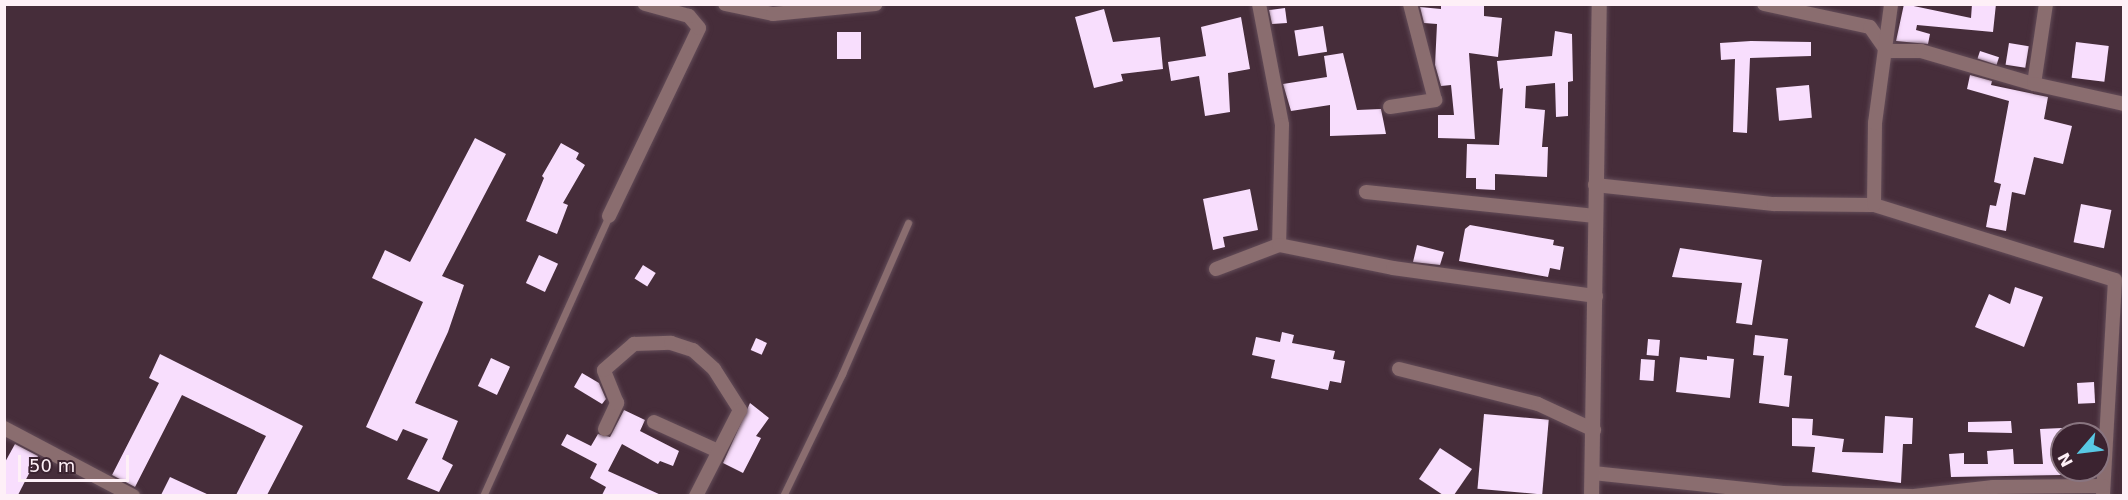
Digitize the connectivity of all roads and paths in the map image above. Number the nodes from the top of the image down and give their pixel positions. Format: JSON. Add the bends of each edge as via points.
{"nodes":[{"id":1,"x":645,"y":4,"type":"edge"},
{"id":2,"x":725,"y":4,"type":"edge"},
{"id":3,"x":876,"y":4,"type":"edge"},
{"id":4,"x":1259,"y":4,"type":"edge"},
{"id":5,"x":1410,"y":4,"type":"edge"},
{"id":6,"x":1599,"y":4,"type":"edge"},
{"id":7,"x":1764,"y":4,"type":"edge"},
{"id":8,"x":1891,"y":4,"type":"edge"},
{"id":9,"x":2046,"y":4,"type":"edge"},
{"id":10,"x":1887,"y":51,"type":"junction"},
{"id":11,"x":2034,"y":84,"type":"junction"},
{"id":12,"x":2124,"y":104,"type":"edge"},
{"id":13,"x":1390,"y":107,"type":"dead end"},
{"id":14,"x":1595,"y":185,"type":"junction"},
{"id":15,"x":1366,"y":192,"type":"dead end"},
{"id":16,"x":1874,"y":205,"type":"junction"},
{"id":17,"x":609,"y":216,"type":"joint"},
{"id":18,"x":1593,"y":216,"type":"junction"},
{"id":19,"x":908,"y":223,"type":"dead end"},
{"id":20,"x":1279,"y":245,"type":"junction"},
{"id":21,"x":1216,"y":269,"type":"dead end"},
{"id":22,"x":2119,"y":280,"type":"edge"},
{"id":23,"x":1596,"y":296,"type":"junction"},
{"id":24,"x":2119,"y":307,"type":"edge"},
{"id":25,"x":1400,"y":369,"type":"dead end"},
{"id":26,"x":654,"y":422,"type":"dead end"},
{"id":27,"x":4,"y":429,"type":"edge"},
{"id":28,"x":605,"y":429,"type":"dead end"},
{"id":29,"x":1594,"y":430,"type":"junction"},
{"id":30,"x":718,"y":451,"type":"junction"},
{"id":31,"x":1593,"y":473,"type":"junction"},
{"id":32,"x":2103,"y":491,"type":"edge"},
{"id":33,"x":1783,"y":494,"type":"edge"},
{"id":34,"x":133,"y":495,"type":"edge"},
{"id":35,"x":483,"y":495,"type":"edge"},
{"id":36,"x":696,"y":495,"type":"edge"},
{"id":37,"x":783,"y":495,"type":"edge"},
{"id":38,"x":1591,"y":495,"type":"edge"},
{"id":39,"x":1913,"y":495,"type":"edge"}],
"edges":[{"from":1,"to":17,"type":"street","via":[[689,16],[699,28]]},
{"from":2,"to":3,"type":"street","via":[[773,14]]},
{"from":4,"to":20,"type":"street","via":[[1282,125]]},
{"from":5,"to":13,"type":"street","via":[[1435,100]]},
{"from":6,"to":14,"type":"street"},
{"from":7,"to":10,"type":"street","via":[[1870,27]]},
{"from":8,"to":10,"type":"street"},
{"from":9,"to":11,"type":"street"},
{"from":10,"to":11,"type":"street","via":[[1921,51]]},
{"from":10,"to":16,"type":"street","via":[[1875,123]]},
{"from":11,"to":12,"type":"street"},
{"from":14,"to":16,"type":"street","via":[[1774,204]]},
{"from":14,"to":18,"type":"street"},
{"from":15,"to":18,"type":"street"},
{"from":16,"to":22,"type":"street"},
{"from":17,"to":35,"type":"lane"},
{"from":18,"to":23,"type":"street"},
{"from":19,"to":37,"type":"lane","via":[[843,374]]},
{"from":20,"to":21,"type":"street"},
{"from":20,"to":23,"type":"street","via":[[1393,268]]},
{"from":22,"to":24,"type":"street"},
{"from":23,"to":29,"type":"street"},
{"from":24,"to":32,"type":"street"},
{"from":25,"to":29,"type":"street","via":[[1538,404]]},
{"from":26,"to":30,"type":"street"},
{"from":27,"to":34,"type":"street"},
{"from":28,"to":30,"type":"street","via":[[617,403],[604,370],[634,344],[670,344],[693,350],[714,369],[740,410]]},
{"from":29,"to":31,"type":"street"},
{"from":30,"to":36,"type":"street"},
{"from":31,"to":33,"type":"street"},
{"from":31,"to":38,"type":"street"},
{"from":32,"to":39,"type":"street","via":[[1994,487]]},
{"from":33,"to":39,"type":"street"}]}
